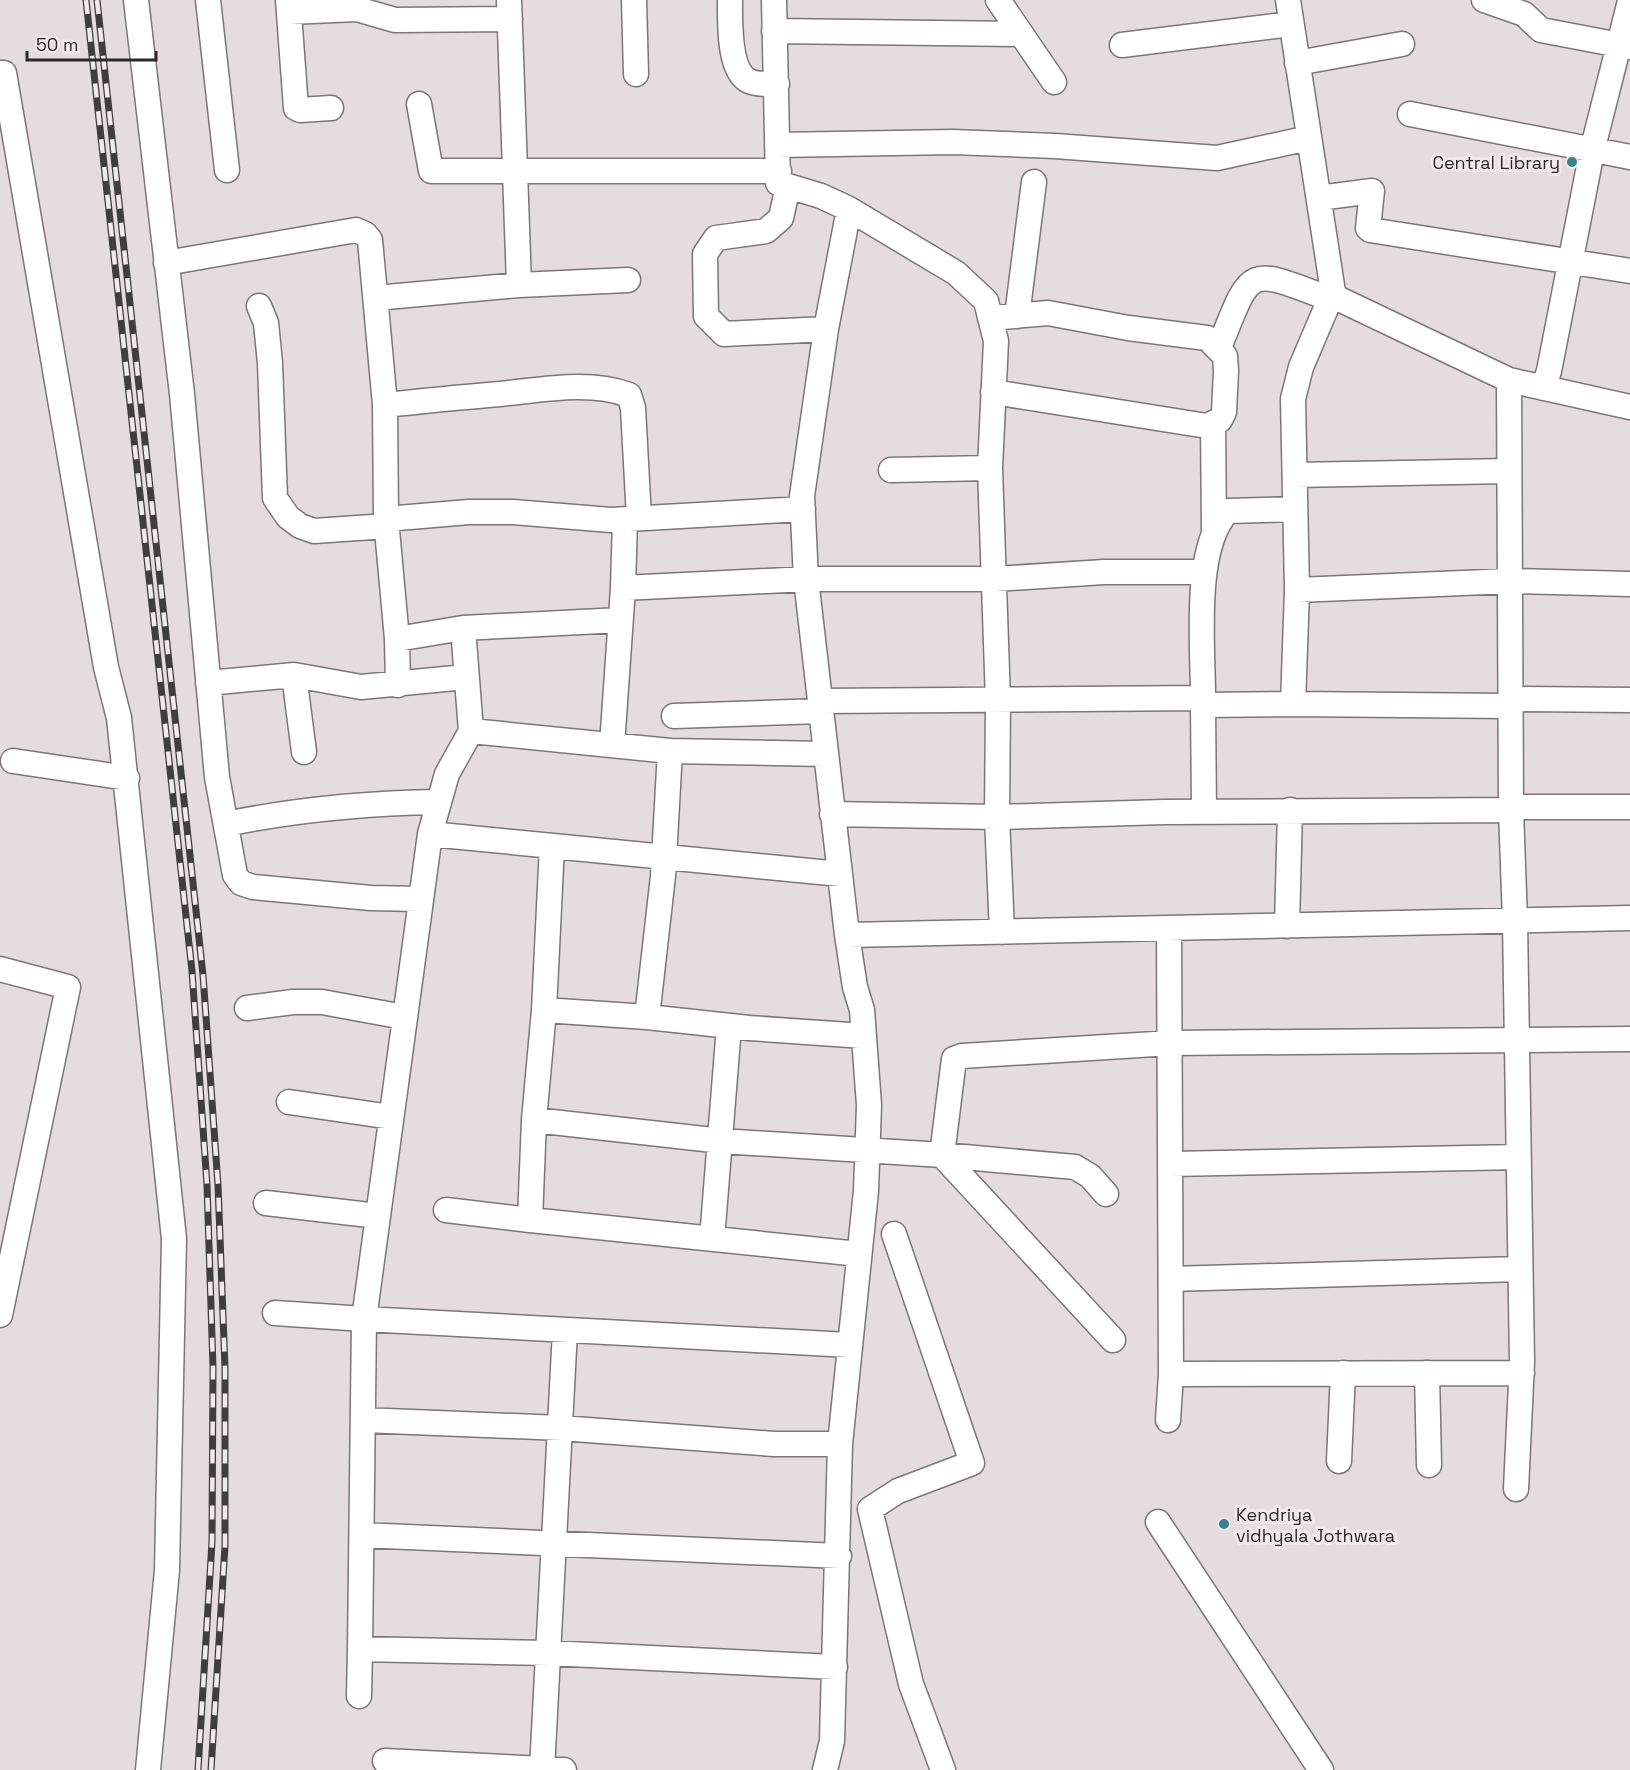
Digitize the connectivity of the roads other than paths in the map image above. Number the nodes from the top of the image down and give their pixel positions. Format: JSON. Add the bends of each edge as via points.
{"nodes":[{"id":1,"x":136,"y":0,"type":"edge"},
{"id":2,"x":208,"y":0,"type":"edge"},
{"id":3,"x":634,"y":0,"type":"edge"},
{"id":4,"x":730,"y":0,"type":"edge"},
{"id":5,"x":774,"y":0,"type":"edge"},
{"id":6,"x":998,"y":0,"type":"edge"},
{"id":7,"x":1288,"y":0,"type":"edge"},
{"id":8,"x":1484,"y":0,"type":"edge"},
{"id":9,"x":1630,"y":1,"type":"edge"},
{"id":10,"x":289,"y":6,"type":"edge"},
{"id":11,"x":509,"y":10,"type":"edge"},
{"id":12,"x":1291,"y":24,"type":"junction"},
{"id":13,"x":774,"y":31,"type":"junction"},
{"id":14,"x":1021,"y":34,"type":"junction"},
{"id":15,"x":1402,"y":44,"type":"dead end"},
{"id":16,"x":1122,"y":45,"type":"dead end"},
{"id":17,"x":1624,"y":46,"type":"edge"},
{"id":18,"x":1297,"y":63,"type":"junction"},
{"id":19,"x":0,"y":72,"type":"edge"},
{"id":20,"x":636,"y":74,"type":"dead end"},
{"id":21,"x":1054,"y":82,"type":"dead end"},
{"id":22,"x":777,"y":84,"type":"junction"},
{"id":23,"x":419,"y":104,"type":"dead end"},
{"id":24,"x":331,"y":108,"type":"dead end"},
{"id":25,"x":1410,"y":114,"type":"dead end"},
{"id":26,"x":1309,"y":138,"type":"junction"},
{"id":27,"x":777,"y":145,"type":"junction"},
{"id":28,"x":1592,"y":151,"type":"junction"},
{"id":29,"x":1630,"y":157,"type":"edge"},
{"id":30,"x":227,"y":170,"type":"dead end"},
{"id":31,"x":514,"y":172,"type":"junction"},
{"id":32,"x":784,"y":179,"type":"junction"},
{"id":33,"x":1034,"y":182,"type":"dead end"},
{"id":34,"x":1318,"y":198,"type":"junction"},
{"id":35,"x":849,"y":209,"type":"junction"},
{"id":36,"x":1569,"y":260,"type":"junction"},
{"id":37,"x":166,"y":263,"type":"junction"},
{"id":38,"x":1630,"y":271,"type":"edge"},
{"id":39,"x":628,"y":280,"type":"dead end"},
{"id":40,"x":519,"y":285,"type":"junction"},
{"id":41,"x":1331,"y":295,"type":"junction"},
{"id":42,"x":376,"y":298,"type":"junction"},
{"id":43,"x":259,"y":306,"type":"dead end"},
{"id":44,"x":1017,"y":316,"type":"junction"},
{"id":45,"x":990,"y":318,"type":"junction"},
{"id":46,"x":826,"y":329,"type":"junction"},
{"id":47,"x":1219,"y":348,"type":"junction"},
{"id":48,"x":1509,"y":380,"type":"junction"},
{"id":49,"x":1543,"y":388,"type":"junction"},
{"id":50,"x":993,"y":392,"type":"junction"},
{"id":51,"x":385,"y":405,"type":"junction"},
{"id":52,"x":1630,"y":407,"type":"edge"},
{"id":53,"x":1213,"y":423,"type":"junction"},
{"id":54,"x":990,"y":468,"type":"junction"},
{"id":55,"x":891,"y":470,"type":"dead end"},
{"id":56,"x":1509,"y":471,"type":"junction"},
{"id":57,"x":1295,"y":475,"type":"junction"},
{"id":58,"x":803,"y":509,"type":"junction"},
{"id":59,"x":1295,"y":509,"type":"junction"},
{"id":60,"x":632,"y":519,"type":"junction"},
{"id":61,"x":386,"y":522,"type":"junction"},
{"id":62,"x":1214,"y":533,"type":"junction"},
{"id":63,"x":1203,"y":572,"type":"junction"},
{"id":64,"x":806,"y":579,"type":"junction"},
{"id":65,"x":995,"y":579,"type":"junction"},
{"id":66,"x":1510,"y":581,"type":"junction"},
{"id":67,"x":1630,"y":584,"type":"edge"},
{"id":68,"x":623,"y":588,"type":"junction"},
{"id":69,"x":1297,"y":590,"type":"junction"},
{"id":70,"x":620,"y":620,"type":"junction"},
{"id":71,"x":463,"y":628,"type":"junction"},
{"id":72,"x":397,"y":639,"type":"junction"},
{"id":73,"x":294,"y":675,"type":"junction"},
{"id":74,"x":466,"y":677,"type":"junction"},
{"id":75,"x":208,"y":683,"type":"junction"},
{"id":76,"x":398,"y":685,"type":"junction"},
{"id":77,"x":1630,"y":700,"type":"edge"},
{"id":78,"x":998,"y":701,"type":"junction"},
{"id":79,"x":1203,"y":702,"type":"junction"},
{"id":80,"x":1510,"y":703,"type":"junction"},
{"id":81,"x":1293,"y":704,"type":"junction"},
{"id":82,"x":820,"y":706,"type":"junction"},
{"id":83,"x":674,"y":716,"type":"dead end"},
{"id":84,"x":471,"y":731,"type":"junction"},
{"id":85,"x":612,"y":745,"type":"junction"},
{"id":86,"x":670,"y":751,"type":"junction"},
{"id":87,"x":304,"y":752,"type":"dead end"},
{"id":88,"x":825,"y":754,"type":"junction"},
{"id":89,"x":13,"y":761,"type":"dead end"},
{"id":90,"x":127,"y":778,"type":"junction"},
{"id":91,"x":439,"y":802,"type":"junction"},
{"id":92,"x":1630,"y":807,"type":"edge"},
{"id":93,"x":1511,"y":808,"type":"junction"},
{"id":94,"x":1290,"y":810,"type":"junction"},
{"id":95,"x":1203,"y":812,"type":"junction"},
{"id":96,"x":832,"y":814,"type":"junction"},
{"id":97,"x":997,"y":817,"type":"junction"},
{"id":98,"x":226,"y":824,"type":"junction"},
{"id":99,"x":430,"y":834,"type":"junction"},
{"id":100,"x":552,"y":846,"type":"junction"},
{"id":101,"x":664,"y":856,"type":"junction"},
{"id":102,"x":840,"y":874,"type":"junction"},
{"id":103,"x":420,"y":899,"type":"junction"},
{"id":104,"x":1630,"y":918,"type":"edge"},
{"id":105,"x":1515,"y":921,"type":"junction"},
{"id":106,"x":1287,"y":926,"type":"junction"},
{"id":107,"x":1169,"y":928,"type":"junction"},
{"id":108,"x":1002,"y":932,"type":"junction"},
{"id":109,"x":847,"y":935,"type":"junction"},
{"id":110,"x":0,"y":969,"type":"edge"},
{"id":111,"x":247,"y":1008,"type":"dead end"},
{"id":112,"x":544,"y":1010,"type":"junction"},
{"id":113,"x":404,"y":1017,"type":"junction"},
{"id":114,"x":647,"y":1017,"type":"junction"},
{"id":115,"x":729,"y":1026,"type":"junction"},
{"id":116,"x":864,"y":1036,"type":"junction"},
{"id":117,"x":1630,"y":1040,"type":"edge"},
{"id":118,"x":1517,"y":1041,"type":"junction"},
{"id":119,"x":1171,"y":1043,"type":"junction"},
{"id":120,"x":289,"y":1102,"type":"dead end"},
{"id":121,"x":391,"y":1117,"type":"junction"},
{"id":122,"x":534,"y":1120,"type":"junction"},
{"id":123,"x":722,"y":1141,"type":"junction"},
{"id":124,"x":867,"y":1152,"type":"junction"},
{"id":125,"x":942,"y":1155,"type":"junction"},
{"id":126,"x":1518,"y":1157,"type":"junction"},
{"id":127,"x":1171,"y":1164,"type":"junction"},
{"id":128,"x":1106,"y":1194,"type":"dead end"},
{"id":129,"x":266,"y":1203,"type":"dead end"},
{"id":130,"x":446,"y":1210,"type":"dead end"},
{"id":131,"x":378,"y":1216,"type":"junction"},
{"id":132,"x":530,"y":1220,"type":"junction"},
{"id":133,"x":894,"y":1234,"type":"dead end"},
{"id":134,"x":712,"y":1239,"type":"junction"},
{"id":135,"x":859,"y":1254,"type":"junction"},
{"id":136,"x":1520,"y":1269,"type":"junction"},
{"id":137,"x":1171,"y":1279,"type":"junction"},
{"id":138,"x":275,"y":1313,"type":"dead end"},
{"id":139,"x":0,"y":1315,"type":"edge"},
{"id":140,"x":364,"y":1318,"type":"junction"},
{"id":141,"x":565,"y":1330,"type":"junction"},
{"id":142,"x":1113,"y":1340,"type":"dead end"},
{"id":143,"x":849,"y":1345,"type":"junction"},
{"id":144,"x":1343,"y":1373,"type":"junction"},
{"id":145,"x":1427,"y":1373,"type":"junction"},
{"id":146,"x":1522,"y":1373,"type":"junction"},
{"id":147,"x":1171,"y":1374,"type":"junction"},
{"id":148,"x":363,"y":1420,"type":"junction"},
{"id":149,"x":1168,"y":1420,"type":"dead end"},
{"id":150,"x":561,"y":1428,"type":"junction"},
{"id":151,"x":840,"y":1444,"type":"junction"},
{"id":152,"x":1339,"y":1461,"type":"dead end"},
{"id":153,"x":1429,"y":1465,"type":"dead end"},
{"id":154,"x":1516,"y":1489,"type":"dead end"},
{"id":155,"x":1158,"y":1522,"type":"dead end"},
{"id":156,"x":362,"y":1535,"type":"junction"},
{"id":157,"x":555,"y":1542,"type":"junction"},
{"id":158,"x":839,"y":1556,"type":"junction"},
{"id":159,"x":360,"y":1649,"type":"junction"},
{"id":160,"x":549,"y":1653,"type":"junction"},
{"id":161,"x":835,"y":1667,"type":"junction"},
{"id":162,"x":359,"y":1696,"type":"dead end"},
{"id":163,"x":385,"y":1761,"type":"dead end"},
{"id":164,"x":148,"y":1770,"type":"edge"},
{"id":165,"x":549,"y":1770,"type":"edge"},
{"id":166,"x":825,"y":1770,"type":"edge"},
{"id":167,"x":943,"y":1770,"type":"edge"},
{"id":168,"x":1321,"y":1770,"type":"edge"}],
"edges":[{"from":1,"to":37,"type":"street"},
{"from":2,"to":30,"type":"street"},
{"from":3,"to":20,"type":"street"},
{"from":4,"to":22,"type":"street","via":[[735,65],[750,82]]},
{"from":5,"to":13,"type":"street"},
{"from":6,"to":14,"type":"street"},
{"from":7,"to":12,"type":"street"},
{"from":8,"to":17,"type":"street","via":[[1524,14],[1541,30]]},
{"from":9,"to":17,"type":"street"},
{"from":10,"to":11,"type":"street","via":[[357,9],[395,20]]},
{"from":10,"to":24,"type":"street","via":[[296,108]]},
{"from":11,"to":31,"type":"street"},
{"from":12,"to":16,"type":"street"},
{"from":12,"to":18,"type":"street"},
{"from":13,"to":14,"type":"street"},
{"from":13,"to":22,"type":"street"},
{"from":14,"to":21,"type":"street"},
{"from":15,"to":18,"type":"street"},
{"from":17,"to":28,"type":"street"},
{"from":18,"to":26,"type":"street"},
{"from":19,"to":90,"type":"street","via":[[4,73]]},
{"from":22,"to":27,"type":"street"},
{"from":23,"to":31,"type":"street","via":[[431,171]]},
{"from":25,"to":28,"type":"street"},
{"from":26,"to":27,"type":"street","via":[[1216,158],[952,142]]},
{"from":26,"to":34,"type":"street"},
{"from":27,"to":32,"type":"street"},
{"from":28,"to":29,"type":"street"},
{"from":28,"to":36,"type":"street"},
{"from":31,"to":32,"type":"street"},
{"from":31,"to":40,"type":"street"},
{"from":32,"to":35,"type":"street"},
{"from":32,"to":46,"type":"street","via":[[781,218],[766,231],[716,238],[708,247],[706,316],[724,334]]},
{"from":33,"to":44,"type":"street"},
{"from":34,"to":36,"type":"street","via":[[1371,190],[1370,230]]},
{"from":34,"to":41,"type":"street"},
{"from":35,"to":45,"type":"street","via":[[956,273],[986,300]]},
{"from":35,"to":46,"type":"street"},
{"from":36,"to":38,"type":"street"},
{"from":36,"to":49,"type":"street"},
{"from":37,"to":42,"type":"street","via":[[356,230],[370,240]]},
{"from":37,"to":75,"type":"street"},
{"from":39,"to":40,"type":"street"},
{"from":40,"to":42,"type":"street"},
{"from":41,"to":47,"type":"street","via":[[1263,276],[1253,280],[1242,290]]},
{"from":41,"to":48,"type":"street"},
{"from":41,"to":57,"type":"street","via":[[1301,367],[1293,399]]},
{"from":42,"to":51,"type":"street"},
{"from":43,"to":61,"type":"street","via":[[266,323],[270,363],[275,498],[288,517],[314,531]]},
{"from":44,"to":45,"type":"street"},
{"from":44,"to":47,"type":"street","via":[[1048,313],[1207,338]]},
{"from":45,"to":50,"type":"street","via":[[996,341]]},
{"from":46,"to":58,"type":"street"},
{"from":47,"to":53,"type":"street","via":[[1225,356],[1224,412]]},
{"from":48,"to":49,"type":"street"},
{"from":48,"to":56,"type":"street"},
{"from":49,"to":52,"type":"street"},
{"from":50,"to":53,"type":"street","via":[[1207,426]]},
{"from":50,"to":54,"type":"street"},
{"from":51,"to":60,"type":"street","via":[[540,390],[614,389],[629,395],[633,408]]},
{"from":51,"to":61,"type":"street"},
{"from":53,"to":62,"type":"street"},
{"from":54,"to":55,"type":"street"},
{"from":54,"to":65,"type":"street"},
{"from":56,"to":57,"type":"street"},
{"from":56,"to":66,"type":"street"},
{"from":57,"to":59,"type":"street"},
{"from":58,"to":60,"type":"street"},
{"from":58,"to":64,"type":"street"},
{"from":59,"to":62,"type":"street","via":[[1228,512]]},
{"from":59,"to":69,"type":"street"},
{"from":60,"to":61,"type":"street","via":[[469,512]]},
{"from":60,"to":68,"type":"street"},
{"from":61,"to":72,"type":"street"},
{"from":62,"to":63,"type":"street"},
{"from":63,"to":65,"type":"street","via":[[1104,572]]},
{"from":63,"to":79,"type":"street"},
{"from":64,"to":65,"type":"street"},
{"from":64,"to":68,"type":"street"},
{"from":64,"to":82,"type":"street"},
{"from":65,"to":78,"type":"street"},
{"from":66,"to":67,"type":"street"},
{"from":66,"to":69,"type":"street"},
{"from":66,"to":80,"type":"street"},
{"from":68,"to":70,"type":"street"},
{"from":69,"to":81,"type":"street"},
{"from":70,"to":71,"type":"street"},
{"from":70,"to":85,"type":"street"},
{"from":71,"to":72,"type":"street"},
{"from":71,"to":74,"type":"street"},
{"from":72,"to":76,"type":"street"},
{"from":73,"to":75,"type":"street"},
{"from":73,"to":76,"type":"street","via":[[361,687]]},
{"from":73,"to":87,"type":"street"},
{"from":74,"to":76,"type":"street"},
{"from":74,"to":84,"type":"street"},
{"from":75,"to":98,"type":"street"},
{"from":77,"to":80,"type":"street"},
{"from":78,"to":79,"type":"street"},
{"from":78,"to":82,"type":"street"},
{"from":78,"to":97,"type":"street"},
{"from":79,"to":81,"type":"street"},
{"from":79,"to":95,"type":"street"},
{"from":80,"to":81,"type":"street"},
{"from":80,"to":93,"type":"street"},
{"from":82,"to":83,"type":"street"},
{"from":82,"to":88,"type":"street"},
{"from":84,"to":85,"type":"street"},
{"from":84,"to":91,"type":"street","via":[[447,774]]},
{"from":85,"to":86,"type":"street"},
{"from":86,"to":88,"type":"street"},
{"from":86,"to":101,"type":"street"},
{"from":88,"to":96,"type":"street"},
{"from":89,"to":90,"type":"street"},
{"from":90,"to":164,"type":"street","via":[[174,1239],[167,1570]]},
{"from":91,"to":98,"type":"street","via":[[269,816]]},
{"from":91,"to":99,"type":"street"},
{"from":92,"to":93,"type":"street"},
{"from":93,"to":94,"type":"street"},
{"from":93,"to":105,"type":"street"},
{"from":94,"to":95,"type":"street"},
{"from":94,"to":106,"type":"street"},
{"from":95,"to":97,"type":"street"},
{"from":96,"to":97,"type":"street"},
{"from":96,"to":102,"type":"street"},
{"from":97,"to":108,"type":"street"},
{"from":98,"to":103,"type":"street","via":[[235,875],[241,883],[371,898]]},
{"from":99,"to":100,"type":"street"},
{"from":99,"to":103,"type":"street"},
{"from":100,"to":101,"type":"street"},
{"from":100,"to":112,"type":"street"},
{"from":101,"to":102,"type":"street"},
{"from":101,"to":114,"type":"street"},
{"from":102,"to":109,"type":"street"},
{"from":103,"to":113,"type":"street"},
{"from":104,"to":105,"type":"street"},
{"from":105,"to":106,"type":"street"},
{"from":105,"to":118,"type":"street"},
{"from":106,"to":107,"type":"street"},
{"from":107,"to":108,"type":"street"},
{"from":107,"to":119,"type":"street"},
{"from":108,"to":109,"type":"street"},
{"from":109,"to":116,"type":"street"},
{"from":110,"to":139,"type":"street","via":[[68,987]]},
{"from":111,"to":113,"type":"street","via":[[322,1002]]},
{"from":112,"to":114,"type":"street"},
{"from":112,"to":122,"type":"street"},
{"from":113,"to":121,"type":"street"},
{"from":114,"to":115,"type":"street"},
{"from":115,"to":116,"type":"street"},
{"from":115,"to":123,"type":"street"},
{"from":116,"to":124,"type":"street","via":[[869,1105]]},
{"from":117,"to":118,"type":"street"},
{"from":118,"to":119,"type":"street"},
{"from":118,"to":126,"type":"street"},
{"from":119,"to":125,"type":"street","via":[[954,1059]]},
{"from":119,"to":127,"type":"street"},
{"from":120,"to":121,"type":"street"},
{"from":121,"to":131,"type":"street"},
{"from":122,"to":123,"type":"street"},
{"from":122,"to":132,"type":"street"},
{"from":123,"to":124,"type":"street"},
{"from":123,"to":134,"type":"street"},
{"from":124,"to":125,"type":"street"},
{"from":124,"to":135,"type":"street"},
{"from":125,"to":128,"type":"street","via":[[1075,1167],[1090,1176]]},
{"from":125,"to":142,"type":"street"},
{"from":126,"to":127,"type":"street"},
{"from":126,"to":136,"type":"street"},
{"from":127,"to":137,"type":"street"},
{"from":129,"to":131,"type":"street"},
{"from":130,"to":132,"type":"street"},
{"from":131,"to":140,"type":"street"},
{"from":132,"to":134,"type":"street"},
{"from":133,"to":167,"type":"street","via":[[972,1463],[898,1491],[870,1509],[911,1684]]},
{"from":134,"to":135,"type":"street"},
{"from":135,"to":143,"type":"street"},
{"from":136,"to":137,"type":"street"},
{"from":136,"to":146,"type":"street"},
{"from":137,"to":147,"type":"street"},
{"from":138,"to":140,"type":"street"},
{"from":140,"to":141,"type":"street"},
{"from":140,"to":148,"type":"street"},
{"from":141,"to":143,"type":"street"},
{"from":141,"to":150,"type":"street"},
{"from":143,"to":151,"type":"street"},
{"from":144,"to":145,"type":"street"},
{"from":144,"to":147,"type":"street"},
{"from":144,"to":152,"type":"street"},
{"from":145,"to":146,"type":"street"},
{"from":145,"to":153,"type":"street"},
{"from":146,"to":154,"type":"street"},
{"from":147,"to":149,"type":"street"},
{"from":148,"to":150,"type":"street"},
{"from":148,"to":156,"type":"street"},
{"from":150,"to":151,"type":"street","via":[[774,1444]]},
{"from":150,"to":157,"type":"street"},
{"from":151,"to":158,"type":"street"},
{"from":155,"to":168,"type":"street"},
{"from":156,"to":157,"type":"street"},
{"from":156,"to":159,"type":"street"},
{"from":157,"to":158,"type":"street"},
{"from":157,"to":160,"type":"street"},
{"from":158,"to":161,"type":"street"},
{"from":159,"to":160,"type":"street"},
{"from":159,"to":162,"type":"street"},
{"from":160,"to":161,"type":"street"},
{"from":160,"to":165,"type":"street"},
{"from":161,"to":166,"type":"street","via":[[832,1741]]},
{"from":163,"to":165,"type":"street"}]}
